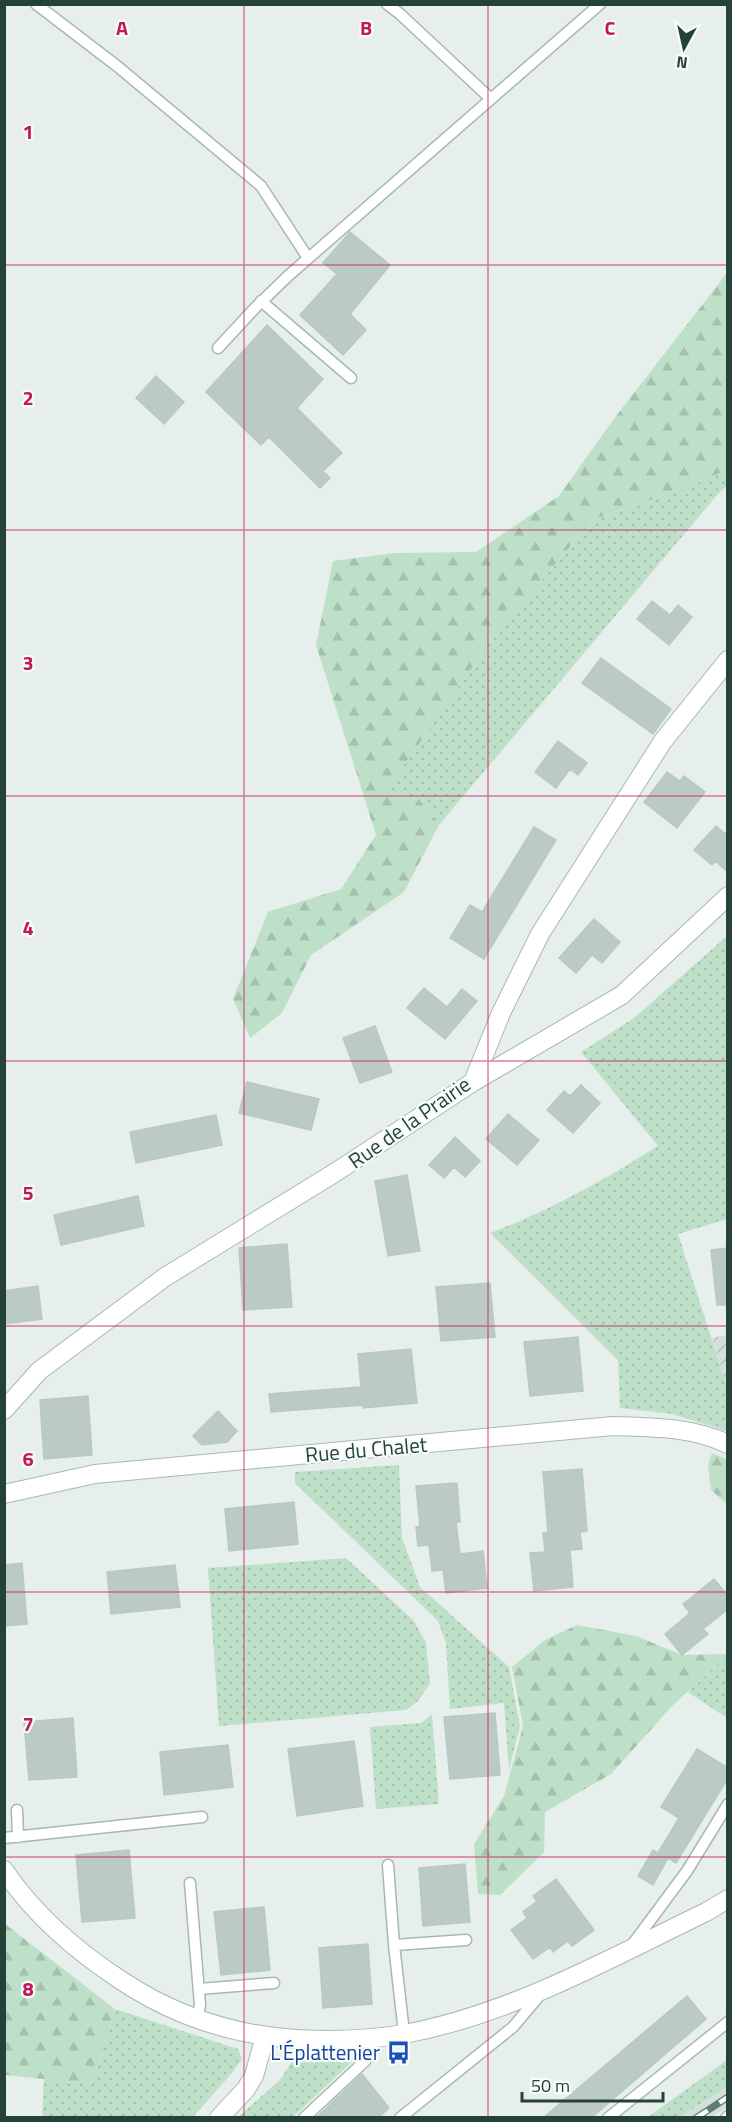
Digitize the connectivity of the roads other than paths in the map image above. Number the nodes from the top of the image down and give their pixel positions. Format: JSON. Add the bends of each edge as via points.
{"nodes":[{"id":1,"x":36,"y":4,"type":"edge"},
{"id":2,"x":387,"y":4,"type":"edge"},
{"id":3,"x":600,"y":4,"type":"edge"},
{"id":4,"x":491,"y":99,"type":"junction"},
{"id":5,"x":308,"y":258,"type":"junction"},
{"id":6,"x":261,"y":301,"type":"junction"},
{"id":7,"x":218,"y":348,"type":"dead end"},
{"id":8,"x":351,"y":378,"type":"dead end"},
{"id":9,"x":728,"y":660,"type":"edge"},
{"id":10,"x":728,"y":896,"type":"edge"},
{"id":11,"x":473,"y":1082,"type":"junction"},
{"id":12,"x":4,"y":1410,"type":"edge"},
{"id":13,"x":728,"y":1444,"type":"edge"},
{"id":14,"x":4,"y":1494,"type":"edge"},
{"id":15,"x":728,"y":1804,"type":"edge"},
{"id":16,"x":17,"y":1810,"type":"dead end"},
{"id":17,"x":202,"y":1817,"type":"dead end"},
{"id":18,"x":18,"y":1837,"type":"junction"},
{"id":19,"x":4,"y":1839,"type":"edge"},
{"id":20,"x":388,"y":1865,"type":"dead end"},
{"id":21,"x":4,"y":1870,"type":"edge"},
{"id":22,"x":190,"y":1883,"type":"dead end"},
{"id":23,"x":728,"y":1899,"type":"edge"},
{"id":24,"x":466,"y":1940,"type":"dead end"},
{"id":25,"x":393,"y":1945,"type":"junction"},
{"id":26,"x":628,"y":1950,"type":"junction"},
{"id":27,"x":274,"y":1983,"type":"dead end"},
{"id":28,"x":199,"y":1989,"type":"junction"},
{"id":29,"x":544,"y":1990,"type":"junction"},
{"id":30,"x":197,"y":2020,"type":"junction"},
{"id":31,"x":728,"y":2022,"type":"edge"},
{"id":32,"x":404,"y":2034,"type":"junction"},
{"id":33,"x":265,"y":2036,"type":"junction"},
{"id":34,"x":375,"y":2038,"type":"junction"},
{"id":35,"x":219,"y":2118,"type":"edge"},
{"id":36,"x":304,"y":2118,"type":"edge"},
{"id":37,"x":400,"y":2118,"type":"edge"},
{"id":38,"x":608,"y":2118,"type":"edge"}],
"edges":[{"from":1,"to":5,"type":"lane","via":[[261,186]]},
{"from":2,"to":4,"type":"lane"},
{"from":3,"to":4,"type":"lane"},
{"from":4,"to":5,"type":"lane"},
{"from":5,"to":6,"type":"lane"},
{"from":6,"to":7,"type":"lane"},
{"from":6,"to":8,"type":"lane"},
{"from":9,"to":11,"type":"street","name":"Rue de la Prairie","via":[[663,741],[540,934]]},
{"from":10,"to":11,"type":"street","via":[[622,995]]},
{"from":11,"to":12,"type":"street","name":"Rue de la Prairie","via":[[165,1278],[39,1371]]},
{"from":13,"to":14,"type":"street","name":"Rue du Chalet","via":[[666,1427],[613,1426],[95,1474]]},
{"from":15,"to":26,"type":"lane","via":[[687,1871]]},
{"from":16,"to":18,"type":"lane"},
{"from":17,"to":18,"type":"lane"},
{"from":18,"to":19,"type":"lane"},
{"from":20,"to":25,"type":"lane"},
{"from":21,"to":30,"type":"street","via":[[53,1929],[94,1964],[156,2002]]},
{"from":22,"to":28,"type":"lane"},
{"from":23,"to":26,"type":"street"},
{"from":24,"to":25,"type":"lane"},
{"from":25,"to":32,"type":"lane"},
{"from":26,"to":29,"type":"street"},
{"from":27,"to":28,"type":"lane"},
{"from":28,"to":30,"type":"lane"},
{"from":29,"to":32,"type":"street"},
{"from":29,"to":37,"type":"lane","via":[[513,2026]]},
{"from":30,"to":33,"type":"street"},
{"from":31,"to":38,"type":"lane"},
{"from":32,"to":34,"type":"street"},
{"from":33,"to":34,"type":"street","via":[[319,2040]]},
{"from":33,"to":35,"type":"street","via":[[254,2076]]},
{"from":34,"to":36,"type":"lane","via":[[365,2061]]}]}
